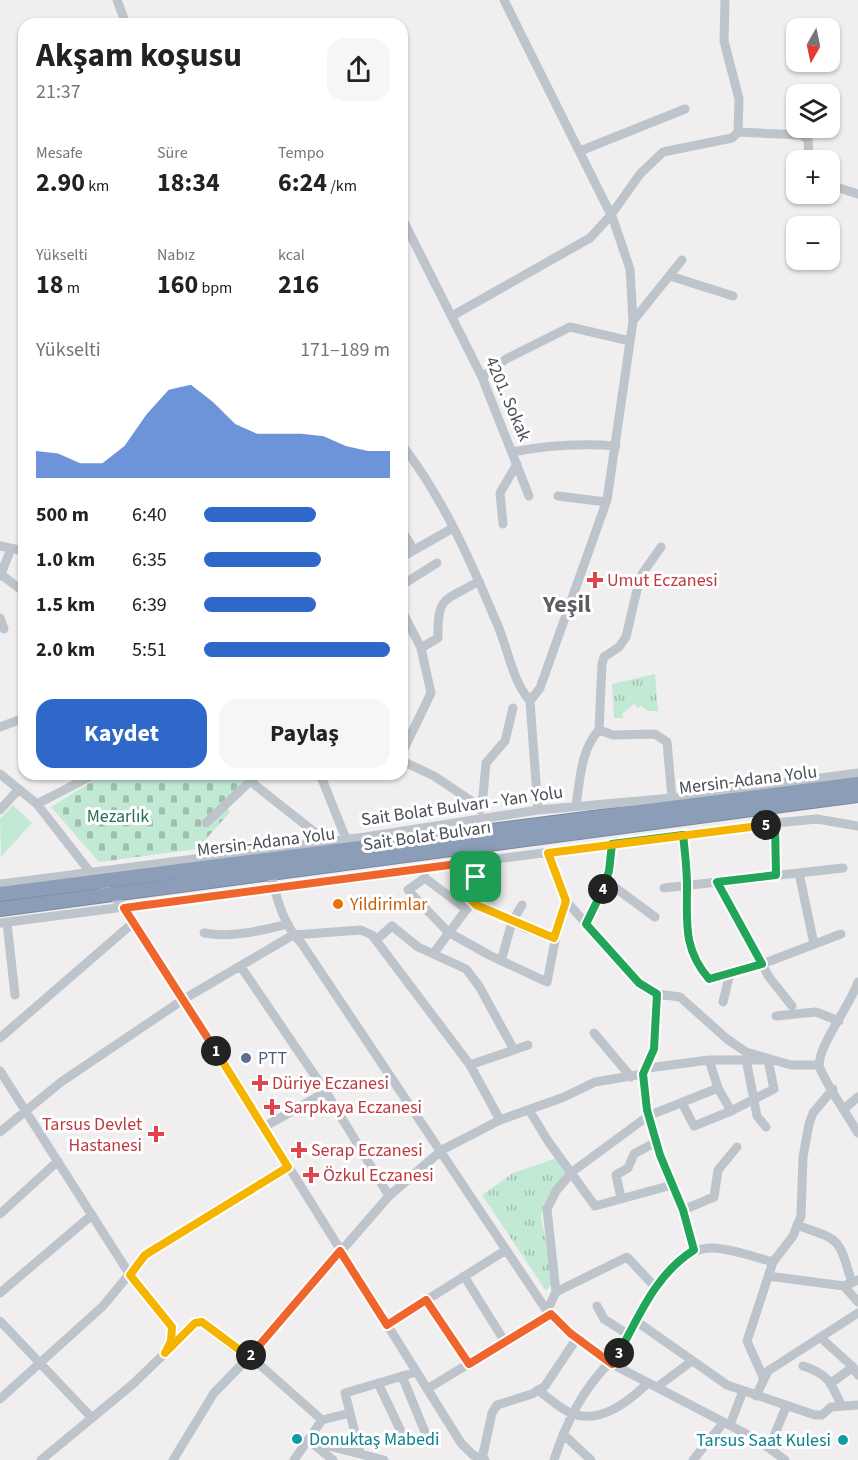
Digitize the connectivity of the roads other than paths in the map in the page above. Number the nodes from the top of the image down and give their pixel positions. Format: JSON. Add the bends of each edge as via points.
{"nodes":[{"id":1,"x":117,"y":0,"type":"edge"},
{"id":2,"x":504,"y":0,"type":"edge"},
{"id":3,"x":724,"y":0,"type":"edge"},
{"id":4,"x":124,"y":18,"type":"edge"},
{"id":5,"x":685,"y":109,"type":"dead end"},
{"id":6,"x":738,"y":132,"type":"junction"},
{"id":7,"x":809,"y":150,"type":"edge"},
{"id":8,"x":580,"y":151,"type":"junction"},
{"id":9,"x":840,"y":188,"type":"edge"},
{"id":10,"x":858,"y":194,"type":"edge"},
{"id":11,"x":611,"y":215,"type":"junction"},
{"id":12,"x":408,"y":230,"type":"edge"},
{"id":13,"x":682,"y":260,"type":"dead end"},
{"id":14,"x":670,"y":276,"type":"junction"},
{"id":15,"x":733,"y":296,"type":"dead end"},
{"id":16,"x":452,"y":316,"type":"junction"},
{"id":17,"x":633,"y":321,"type":"junction"},
{"id":18,"x":630,"y":340,"type":"junction"},
{"id":19,"x":482,"y":377,"type":"junction"},
{"id":20,"x":616,"y":446,"type":"junction"},
{"id":21,"x":512,"y":452,"type":"junction"},
{"id":22,"x":408,"y":453,"type":"edge"},
{"id":23,"x":517,"y":464,"type":"junction"},
{"id":24,"x":529,"y":496,"type":"dead end"},
{"id":25,"x":558,"y":496,"type":"dead end"},
{"id":26,"x":606,"y":502,"type":"junction"},
{"id":27,"x":503,"y":524,"type":"dead end"},
{"id":28,"x":453,"y":528,"type":"junction"},
{"id":29,"x":408,"y":540,"type":"edge"},
{"id":30,"x":0,"y":546,"type":"edge"},
{"id":31,"x":661,"y":547,"type":"dead end"},
{"id":32,"x":11,"y":549,"type":"junction"},
{"id":33,"x":18,"y":550,"type":"edge"},
{"id":34,"x":414,"y":550,"type":"junction"},
{"id":35,"x":408,"y":554,"type":"edge"},
{"id":36,"x":437,"y":563,"type":"dead end"},
{"id":37,"x":1,"y":576,"type":"edge"},
{"id":38,"x":408,"y":581,"type":"edge"},
{"id":39,"x":479,"y":581,"type":"junction"},
{"id":40,"x":0,"y":586,"type":"edge"},
{"id":41,"x":18,"y":588,"type":"edge"},
{"id":42,"x":0,"y":618,"type":"edge"},
{"id":43,"x":408,"y":623,"type":"edge"},
{"id":44,"x":4,"y":629,"type":"dead end"},
{"id":45,"x":421,"y":648,"type":"junction"},
{"id":46,"x":530,"y":702,"type":"junction"},
{"id":47,"x":513,"y":708,"type":"dead end"},
{"id":48,"x":18,"y":720,"type":"edge"},
{"id":49,"x":0,"y":727,"type":"edge"},
{"id":50,"x":599,"y":730,"type":"junction"},
{"id":51,"x":408,"y":741,"type":"edge"},
{"id":52,"x":408,"y":763,"type":"edge"},
{"id":53,"x":858,"y":773,"type":"edge"},
{"id":54,"x":0,"y":774,"type":"edge"},
{"id":55,"x":84,"y":780,"type":"edge"},
{"id":56,"x":322,"y":780,"type":"edge"},
{"id":57,"x":250,"y":781,"type":"joint"},
{"id":58,"x":858,"y":784,"type":"edge"},
{"id":59,"x":19,"y":789,"type":"junction"},
{"id":60,"x":858,"y":795,"type":"edge"},
{"id":61,"x":672,"y":798,"type":"junction"},
{"id":62,"x":38,"y":804,"type":"junction"},
{"id":63,"x":576,"y":805,"type":"junction"},
{"id":64,"x":479,"y":806,"type":"junction"},
{"id":65,"x":0,"y":810,"type":"edge"},
{"id":66,"x":538,"y":810,"type":"junction"},
{"id":67,"x":483,"y":818,"type":"junction"},
{"id":68,"x":206,"y":823,"type":"dead end"},
{"id":69,"x":775,"y":823,"type":"junction"},
{"id":70,"x":858,"y":826,"type":"edge"},
{"id":71,"x":683,"y":835,"type":"junction"},
{"id":72,"x":346,"y":839,"type":"junction"},
{"id":73,"x":327,"y":842,"type":"junction"},
{"id":74,"x":612,"y":844,"type":"junction"},
{"id":75,"x":548,"y":853,"type":"junction"},
{"id":76,"x":472,"y":862,"type":"junction"},
{"id":77,"x":843,"y":868,"type":"dead end"},
{"id":78,"x":424,"y":873,"type":"junction"},
{"id":79,"x":799,"y":873,"type":"junction"},
{"id":80,"x":776,"y":875,"type":"junction"},
{"id":81,"x":95,"y":877,"type":"junction"},
{"id":82,"x":606,"y":881,"type":"junction"},
{"id":83,"x":272,"y":882,"type":"junction"},
{"id":84,"x":717,"y":882,"type":"junction"},
{"id":85,"x":0,"y":884,"type":"edge"},
{"id":86,"x":687,"y":885,"type":"junction"},
{"id":87,"x":664,"y":888,"type":"dead end"},
{"id":88,"x":0,"y":894,"type":"edge"},
{"id":89,"x":110,"y":896,"type":"junction"},
{"id":90,"x":566,"y":901,"type":"junction"},
{"id":91,"x":522,"y":905,"type":"dead end"},
{"id":92,"x":469,"y":906,"type":"junction"},
{"id":93,"x":124,"y":908,"type":"junction"},
{"id":94,"x":0,"y":909,"type":"edge"},
{"id":95,"x":655,"y":917,"type":"dead end"},
{"id":96,"x":134,"y":922,"type":"junction"},
{"id":97,"x":512,"y":922,"type":"junction"},
{"id":98,"x":3,"y":923,"type":"edge"},
{"id":99,"x":288,"y":924,"type":"junction"},
{"id":100,"x":586,"y":924,"type":"junction"},
{"id":101,"x":448,"y":932,"type":"junction"},
{"id":102,"x":204,"y":933,"type":"dead end"},
{"id":103,"x":841,"y":934,"type":"dead end"},
{"id":104,"x":293,"y":935,"type":"junction"},
{"id":105,"x":554,"y":938,"type":"junction"},
{"id":106,"x":376,"y":940,"type":"junction"},
{"id":107,"x":814,"y":944,"type":"junction"},
{"id":108,"x":434,"y":954,"type":"junction"},
{"id":109,"x":501,"y":961,"type":"junction"},
{"id":110,"x":762,"y":964,"type":"junction"},
{"id":111,"x":241,"y":967,"type":"junction"},
{"id":112,"x":730,"y":973,"type":"junction"},
{"id":113,"x":858,"y":982,"type":"edge"},
{"id":114,"x":15,"y":994,"type":"dead end"},
{"id":115,"x":657,"y":994,"type":"junction"},
{"id":116,"x":184,"y":999,"type":"junction"},
{"id":117,"x":723,"y":1002,"type":"dead end"},
{"id":118,"x":853,"y":1005,"type":"edge"},
{"id":119,"x":792,"y":1006,"type":"dead end"},
{"id":120,"x":776,"y":1016,"type":"dead end"},
{"id":121,"x":839,"y":1021,"type":"junction"},
{"id":122,"x":594,"y":1033,"type":"dead end"},
{"id":123,"x":0,"y":1038,"type":"edge"},
{"id":124,"x":528,"y":1045,"type":"dead end"},
{"id":125,"x":514,"y":1050,"type":"junction"},
{"id":126,"x":746,"y":1059,"type":"junction"},
{"id":127,"x":708,"y":1060,"type":"junction"},
{"id":128,"x":768,"y":1060,"type":"junction"},
{"id":129,"x":470,"y":1065,"type":"junction"},
{"id":130,"x":819,"y":1065,"type":"junction"},
{"id":131,"x":0,"y":1071,"type":"edge"},
{"id":132,"x":645,"y":1071,"type":"junction"},
{"id":133,"x":631,"y":1077,"type":"junction"},
{"id":134,"x":718,"y":1088,"type":"junction"},
{"id":135,"x":833,"y":1089,"type":"junction"},
{"id":136,"x":326,"y":1092,"type":"junction"},
{"id":137,"x":858,"y":1097,"type":"edge"},
{"id":138,"x":752,"y":1100,"type":"junction"},
{"id":139,"x":682,"y":1103,"type":"junction"},
{"id":140,"x":844,"y":1109,"type":"junction"},
{"id":141,"x":25,"y":1110,"type":"junction"},
{"id":142,"x":529,"y":1110,"type":"junction"},
{"id":143,"x":731,"y":1112,"type":"junction"},
{"id":144,"x":648,"y":1116,"type":"junction"},
{"id":145,"x":500,"y":1120,"type":"junction"},
{"id":146,"x":264,"y":1127,"type":"junction"},
{"id":147,"x":766,"y":1128,"type":"dead end"},
{"id":148,"x":0,"y":1132,"type":"edge"},
{"id":149,"x":858,"y":1133,"type":"edge"},
{"id":150,"x":656,"y":1142,"type":"junction"},
{"id":151,"x":736,"y":1147,"type":"dead end"},
{"id":152,"x":442,"y":1150,"type":"junction"},
{"id":153,"x":58,"y":1161,"type":"junction"},
{"id":154,"x":288,"y":1167,"type":"junction"},
{"id":155,"x":572,"y":1172,"type":"junction"},
{"id":156,"x":672,"y":1185,"type":"junction"},
{"id":157,"x":389,"y":1196,"type":"junction"},
{"id":158,"x":621,"y":1198,"type":"junction"},
{"id":159,"x":683,"y":1210,"type":"junction"},
{"id":160,"x":0,"y":1214,"type":"edge"},
{"id":161,"x":92,"y":1215,"type":"junction"},
{"id":162,"x":797,"y":1225,"type":"junction"},
{"id":163,"x":506,"y":1250,"type":"junction"},
{"id":164,"x":694,"y":1250,"type":"junction"},
{"id":165,"x":340,"y":1251,"type":"junction"},
{"id":166,"x":773,"y":1262,"type":"junction"},
{"id":167,"x":130,"y":1275,"type":"junction"},
{"id":168,"x":464,"y":1276,"type":"junction"},
{"id":169,"x":768,"y":1276,"type":"junction"},
{"id":170,"x":851,"y":1283,"type":"edge"},
{"id":171,"x":655,"y":1287,"type":"junction"},
{"id":172,"x":556,"y":1292,"type":"junction"},
{"id":173,"x":0,"y":1293,"type":"edge"},
{"id":174,"x":426,"y":1300,"type":"junction"},
{"id":175,"x":858,"y":1302,"type":"edge"},
{"id":176,"x":597,"y":1306,"type":"dead end"},
{"id":177,"x":549,"y":1312,"type":"junction"},
{"id":178,"x":858,"y":1313,"type":"edge"},
{"id":179,"x":0,"y":1321,"type":"edge"},
{"id":180,"x":636,"y":1321,"type":"junction"},
{"id":181,"x":387,"y":1325,"type":"junction"},
{"id":182,"x":629,"y":1335,"type":"junction"},
{"id":183,"x":577,"y":1338,"type":"junction"},
{"id":184,"x":821,"y":1338,"type":"junction"},
{"id":185,"x":505,"y":1342,"type":"junction"},
{"id":186,"x":165,"y":1353,"type":"junction"},
{"id":187,"x":249,"y":1357,"type":"junction"},
{"id":188,"x":692,"y":1361,"type":"junction"},
{"id":189,"x":611,"y":1363,"type":"junction"},
{"id":190,"x":39,"y":1364,"type":"junction"},
{"id":191,"x":469,"y":1364,"type":"junction"},
{"id":192,"x":803,"y":1366,"type":"dead end"},
{"id":193,"x":856,"y":1371,"type":"edge"},
{"id":194,"x":416,"y":1372,"type":"junction"},
{"id":195,"x":402,"y":1376,"type":"junction"},
{"id":196,"x":762,"y":1377,"type":"junction"},
{"id":197,"x":378,"y":1383,"type":"junction"},
{"id":198,"x":831,"y":1383,"type":"junction"},
{"id":199,"x":652,"y":1385,"type":"junction"},
{"id":200,"x":427,"y":1389,"type":"junction"},
{"id":201,"x":538,"y":1390,"type":"junction"},
{"id":202,"x":743,"y":1391,"type":"junction"},
{"id":203,"x":756,"y":1396,"type":"junction"},
{"id":204,"x":0,"y":1399,"type":"edge"},
{"id":205,"x":858,"y":1405,"type":"edge"},
{"id":206,"x":841,"y":1406,"type":"junction"},
{"id":207,"x":786,"y":1407,"type":"junction"},
{"id":208,"x":350,"y":1413,"type":"junction"},
{"id":209,"x":573,"y":1414,"type":"junction"},
{"id":210,"x":92,"y":1418,"type":"junction"},
{"id":211,"x":322,"y":1420,"type":"junction"},
{"id":212,"x":727,"y":1424,"type":"junction"},
{"id":213,"x":563,"y":1434,"type":"junction"},
{"id":214,"x":427,"y":1437,"type":"dead end"},
{"id":215,"x":309,"y":1441,"type":"junction"},
{"id":216,"x":406,"y":1442,"type":"dead end"},
{"id":217,"x":769,"y":1448,"type":"junction"},
{"id":218,"x":360,"y":1453,"type":"junction"},
{"id":219,"x":481,"y":1459,"type":"edge"},
{"id":220,"x":41,"y":1460,"type":"edge"},
{"id":221,"x":173,"y":1460,"type":"edge"},
{"id":222,"x":294,"y":1460,"type":"edge"},
{"id":223,"x":333,"y":1460,"type":"edge"},
{"id":224,"x":384,"y":1460,"type":"edge"},
{"id":225,"x":554,"y":1460,"type":"edge"},
{"id":226,"x":591,"y":1460,"type":"edge"},
{"id":227,"x":693,"y":1460,"type":"edge"},
{"id":228,"x":785,"y":1460,"type":"edge"}],
"edges":[{"from":1,"to":4,"type":"street"},
{"from":2,"to":8,"type":"street"},
{"from":3,"to":6,"type":"street","via":[[724,42],[739,99]]},
{"from":5,"to":8,"type":"street"},
{"from":6,"to":7,"type":"street","via":[[801,135],[808,139]]},
{"from":6,"to":11,"type":"street","via":[[732,138],[663,152],[640,174]]},
{"from":8,"to":11,"type":"street"},
{"from":9,"to":10,"type":"street"},
{"from":11,"to":16,"type":"street","via":[[590,238]]},
{"from":11,"to":17,"type":"street","via":[[630,269]]},
{"from":12,"to":16,"type":"street","name":"4201. Sokak"},
{"from":13,"to":14,"type":"street"},
{"from":14,"to":15,"type":"street"},
{"from":14,"to":17,"type":"street"},
{"from":16,"to":19,"type":"street","name":"4201. Sokak"},
{"from":17,"to":18,"type":"street"},
{"from":18,"to":19,"type":"street","via":[[570,327],[506,359]]},
{"from":18,"to":20,"type":"street"},
{"from":19,"to":21,"type":"street","name":"4201. Sokak"},
{"from":20,"to":21,"type":"street","via":[[578,442]]},
{"from":20,"to":26,"type":"street"},
{"from":21,"to":23,"type":"street","name":"4201. Sokak"},
{"from":22,"to":28,"type":"street"},
{"from":23,"to":24,"type":"street","name":"4201. Sokak"},
{"from":23,"to":27,"type":"street","via":[[500,493]]},
{"from":25,"to":26,"type":"street"},
{"from":26,"to":46,"type":"street","via":[[540,688]]},
{"from":28,"to":34,"type":"street"},
{"from":28,"to":39,"type":"street"},
{"from":29,"to":34,"type":"street"},
{"from":30,"to":32,"type":"street"},
{"from":31,"to":50,"type":"street","via":[[640,577],[626,637],[604,657]]},
{"from":32,"to":33,"type":"street"},
{"from":32,"to":37,"type":"street"},
{"from":34,"to":35,"type":"street"},
{"from":36,"to":38,"type":"street"},
{"from":37,"to":40,"type":"street"},
{"from":37,"to":41,"type":"street"},
{"from":39,"to":45,"type":"street","via":[[443,602],[437,617],[438,638]]},
{"from":39,"to":46,"type":"street","via":[[505,643],[518,688]]},
{"from":42,"to":44,"type":"street"},
{"from":43,"to":45,"type":"street"},
{"from":45,"to":51,"type":"street","via":[[431,696]]},
{"from":46,"to":66,"type":"street"},
{"from":47,"to":64,"type":"street","via":[[505,741],[486,763]]},
{"from":48,"to":49,"type":"street"},
{"from":50,"to":61,"type":"street","via":[[613,735],[655,734],[667,742]]},
{"from":50,"to":63,"type":"street","via":[[590,739],[582,765]]},
{"from":52,"to":64,"type":"street"},
{"from":53,"to":61,"type":"street","name":"Sait Bolat Bulvarı - Yan Yolu"},
{"from":54,"to":59,"type":"street"},
{"from":55,"to":62,"type":"street"},
{"from":56,"to":72,"type":"street"},
{"from":57,"to":68,"type":"street"},
{"from":57,"to":73,"type":"street"},
{"from":58,"to":81,"type":"highway","name":"Mersin-Adana Yolu"},
{"from":59,"to":62,"type":"street"},
{"from":59,"to":65,"type":"street"},
{"from":60,"to":83,"type":"highway","name":"Sait Bolat Bulvarı"},
{"from":61,"to":63,"type":"street","name":"Sait Bolat Bulvarı - Yan Yolu"},
{"from":62,"to":81,"type":"street"},
{"from":63,"to":66,"type":"street","name":"Sait Bolat Bulvarı - Yan Yolu"},
{"from":64,"to":67,"type":"street"},
{"from":66,"to":67,"type":"street","name":"Sait Bolat Bulvarı - Yan Yolu"},
{"from":67,"to":72,"type":"street","name":"Sait Bolat Bulvarı - Yan Yolu"},
{"from":69,"to":70,"type":"street","via":[[817,819]]},
{"from":69,"to":71,"type":"street"},
{"from":69,"to":80,"type":"street"},
{"from":71,"to":74,"type":"street"},
{"from":71,"to":86,"type":"street"},
{"from":72,"to":73,"type":"street","name":"Sait Bolat Bulvarı - Yan Yolu"},
{"from":73,"to":81,"type":"street","name":"Sait Bolat Bulvarı - Yan Yolu"},
{"from":74,"to":75,"type":"street"},
{"from":74,"to":82,"type":"street"},
{"from":75,"to":76,"type":"street"},
{"from":75,"to":90,"type":"street"},
{"from":76,"to":78,"type":"street"},
{"from":76,"to":92,"type":"street","via":[[480,885]]},
{"from":77,"to":79,"type":"street"},
{"from":78,"to":83,"type":"street"},
{"from":78,"to":92,"type":"street"},
{"from":78,"to":101,"type":"street","via":[[408,890]]},
{"from":79,"to":80,"type":"street"},
{"from":79,"to":107,"type":"street"},
{"from":80,"to":84,"type":"street"},
{"from":81,"to":85,"type":"street","name":"Sait Bolat Bulvarı - Yan Yolu"},
{"from":81,"to":88,"type":"highway","name":"Mersin-Adana Yolu"},
{"from":81,"to":89,"type":"street"},
{"from":82,"to":95,"type":"street"},
{"from":82,"to":100,"type":"street"},
{"from":83,"to":89,"type":"highway","name":"Sait Bolat Bulvarı"},
{"from":83,"to":93,"type":"street"},
{"from":83,"to":99,"type":"street"},
{"from":84,"to":86,"type":"street"},
{"from":84,"to":110,"type":"street"},
{"from":86,"to":87,"type":"street"},
{"from":86,"to":112,"type":"street","via":[[685,925],[690,946],[709,979]]},
{"from":89,"to":93,"type":"street"},
{"from":89,"to":94,"type":"highway","name":"Sait Bolat Bulvarı"},
{"from":90,"to":100,"type":"street"},
{"from":90,"to":105,"type":"street"},
{"from":91,"to":97,"type":"street"},
{"from":92,"to":97,"type":"street"},
{"from":92,"to":101,"type":"street"},
{"from":93,"to":96,"type":"street"},
{"from":93,"to":98,"type":"street"},
{"from":96,"to":116,"type":"street"},
{"from":96,"to":123,"type":"street"},
{"from":97,"to":105,"type":"street"},
{"from":97,"to":109,"type":"street"},
{"from":98,"to":114,"type":"street"},
{"from":99,"to":102,"type":"street","via":[[240,935]]},
{"from":99,"to":104,"type":"street"},
{"from":100,"to":115,"type":"street","via":[[639,983]]},
{"from":101,"to":108,"type":"street"},
{"from":101,"to":109,"type":"street"},
{"from":103,"to":107,"type":"street"},
{"from":104,"to":106,"type":"street","via":[[361,930]]},
{"from":104,"to":111,"type":"street"},
{"from":104,"to":152,"type":"street"},
{"from":105,"to":109,"type":"street","via":[[547,982]]},
{"from":106,"to":108,"type":"street","via":[[392,926],[418,947]]},
{"from":106,"to":129,"type":"street"},
{"from":107,"to":110,"type":"street"},
{"from":108,"to":125,"type":"street","via":[[466,969],[473,977]]},
{"from":110,"to":112,"type":"street"},
{"from":110,"to":119,"type":"street"},
{"from":111,"to":116,"type":"street"},
{"from":111,"to":136,"type":"street"},
{"from":112,"to":117,"type":"street"},
{"from":113,"to":118,"type":"street"},
{"from":115,"to":128,"type":"street","via":[[680,997],[727,1039]]},
{"from":115,"to":132,"type":"street","via":[[654,1049]]},
{"from":116,"to":141,"type":"street"},
{"from":116,"to":146,"type":"street"},
{"from":118,"to":121,"type":"street"},
{"from":120,"to":121,"type":"street","via":[[816,1011]]},
{"from":121,"to":130,"type":"street","via":[[822,1051]]},
{"from":122,"to":133,"type":"street"},
{"from":124,"to":125,"type":"street"},
{"from":125,"to":129,"type":"street"},
{"from":126,"to":127,"type":"street"},
{"from":126,"to":128,"type":"street"},
{"from":126,"to":138,"type":"street"},
{"from":127,"to":132,"type":"street"},
{"from":127,"to":134,"type":"street"},
{"from":128,"to":130,"type":"street"},
{"from":128,"to":138,"type":"street","via":[[774,1089]]},
{"from":129,"to":145,"type":"street"},
{"from":130,"to":135,"type":"street"},
{"from":131,"to":141,"type":"street"},
{"from":132,"to":133,"type":"street"},
{"from":132,"to":144,"type":"street"},
{"from":133,"to":142,"type":"street","via":[[595,1082]]},
{"from":134,"to":139,"type":"street"},
{"from":134,"to":143,"type":"street"},
{"from":135,"to":140,"type":"street"},
{"from":135,"to":162,"type":"street","via":[[809,1124]]},
{"from":136,"to":146,"type":"street"},
{"from":136,"to":157,"type":"street"},
{"from":137,"to":140,"type":"street"},
{"from":138,"to":143,"type":"street"},
{"from":138,"to":147,"type":"street"},
{"from":139,"to":143,"type":"street","via":[[694,1126]]},
{"from":139,"to":144,"type":"street"},
{"from":140,"to":149,"type":"street"},
{"from":141,"to":148,"type":"street"},
{"from":141,"to":153,"type":"street"},
{"from":142,"to":145,"type":"street"},
{"from":142,"to":155,"type":"street"},
{"from":144,"to":150,"type":"street"},
{"from":144,"to":155,"type":"street"},
{"from":145,"to":152,"type":"street"},
{"from":146,"to":154,"type":"street"},
{"from":150,"to":156,"type":"street"},
{"from":150,"to":158,"type":"street","via":[[634,1154],[628,1168],[616,1175]]},
{"from":151,"to":159,"type":"street","via":[[718,1170],[714,1197]]},
{"from":152,"to":157,"type":"street"},
{"from":152,"to":163,"type":"street"},
{"from":153,"to":160,"type":"street"},
{"from":153,"to":161,"type":"street"},
{"from":154,"to":165,"type":"street"},
{"from":154,"to":167,"type":"street","via":[[145,1255]]},
{"from":155,"to":158,"type":"street","via":[[595,1206]]},
{"from":155,"to":172,"type":"street","via":[[546,1209]]},
{"from":156,"to":158,"type":"street"},
{"from":156,"to":159,"type":"street"},
{"from":157,"to":165,"type":"street"},
{"from":159,"to":164,"type":"street"},
{"from":161,"to":167,"type":"street"},
{"from":161,"to":173,"type":"street"},
{"from":162,"to":166,"type":"street","via":[[794,1236]]},
{"from":162,"to":170,"type":"street","via":[[834,1238]]},
{"from":163,"to":168,"type":"street"},
{"from":163,"to":177,"type":"street"},
{"from":164,"to":166,"type":"street","via":[[714,1248]]},
{"from":164,"to":171,"type":"street","via":[[675,1262]]},
{"from":165,"to":181,"type":"street"},
{"from":165,"to":187,"type":"street"},
{"from":166,"to":169,"type":"street"},
{"from":167,"to":186,"type":"street","via":[[172,1327]]},
{"from":167,"to":190,"type":"street","via":[[103,1306]]},
{"from":168,"to":174,"type":"street"},
{"from":168,"to":185,"type":"street"},
{"from":169,"to":170,"type":"street"},
{"from":169,"to":196,"type":"street","via":[[747,1341]]},
{"from":170,"to":175,"type":"street"},
{"from":171,"to":172,"type":"street","via":[[627,1257]]},
{"from":171,"to":180,"type":"street"},
{"from":172,"to":177,"type":"street"},
{"from":174,"to":181,"type":"street"},
{"from":174,"to":191,"type":"street"},
{"from":176,"to":182,"type":"street","via":[[604,1319]]},
{"from":177,"to":183,"type":"street"},
{"from":177,"to":185,"type":"street"},
{"from":178,"to":184,"type":"street"},
{"from":179,"to":190,"type":"street"},
{"from":180,"to":182,"type":"street"},
{"from":180,"to":188,"type":"street"},
{"from":181,"to":194,"type":"street"},
{"from":182,"to":189,"type":"street"},
{"from":183,"to":189,"type":"street"},
{"from":183,"to":201,"type":"street","via":[[545,1386]]},
{"from":184,"to":193,"type":"street"},
{"from":184,"to":196,"type":"street"},
{"from":185,"to":191,"type":"street"},
{"from":186,"to":187,"type":"street","via":[[195,1323],[202,1322]]},
{"from":186,"to":210,"type":"street"},
{"from":187,"to":211,"type":"street"},
{"from":187,"to":221,"type":"street","via":[[214,1393]]},
{"from":188,"to":199,"type":"street"},
{"from":188,"to":202,"type":"street","via":[[713,1377]]},
{"from":189,"to":199,"type":"street"},
{"from":189,"to":209,"type":"street","via":[[582,1395]]},
{"from":190,"to":204,"type":"street"},
{"from":190,"to":210,"type":"street"},
{"from":191,"to":200,"type":"street"},
{"from":192,"to":198,"type":"street","via":[[820,1372]]},
{"from":193,"to":198,"type":"street"},
{"from":194,"to":195,"type":"street"},
{"from":194,"to":200,"type":"street"},
{"from":195,"to":197,"type":"street"},
{"from":195,"to":214,"type":"street"},
{"from":196,"to":203,"type":"street"},
{"from":197,"to":208,"type":"street","via":[[345,1393]]},
{"from":197,"to":216,"type":"street"},
{"from":198,"to":206,"type":"street"},
{"from":199,"to":209,"type":"street","via":[[609,1411],[588,1416]]},
{"from":199,"to":212,"type":"street"},
{"from":200,"to":219,"type":"street","via":[[461,1443]]},
{"from":201,"to":209,"type":"street"},
{"from":201,"to":219,"type":"street","via":[[497,1405]]},
{"from":202,"to":203,"type":"street"},
{"from":202,"to":212,"type":"street"},
{"from":203,"to":207,"type":"street"},
{"from":205,"to":206,"type":"street"},
{"from":206,"to":207,"type":"street","via":[[831,1407],[822,1415]]},
{"from":207,"to":217,"type":"street"},
{"from":208,"to":211,"type":"street"},
{"from":208,"to":218,"type":"street"},
{"from":209,"to":213,"type":"street"},
{"from":210,"to":220,"type":"street"},
{"from":211,"to":215,"type":"street"},
{"from":212,"to":217,"type":"street"},
{"from":212,"to":227,"type":"street"},
{"from":213,"to":225,"type":"street"},
{"from":213,"to":226,"type":"street"},
{"from":215,"to":218,"type":"street"},
{"from":215,"to":222,"type":"street"},
{"from":215,"to":223,"type":"street"},
{"from":217,"to":228,"type":"street"},
{"from":218,"to":224,"type":"street"}]}
